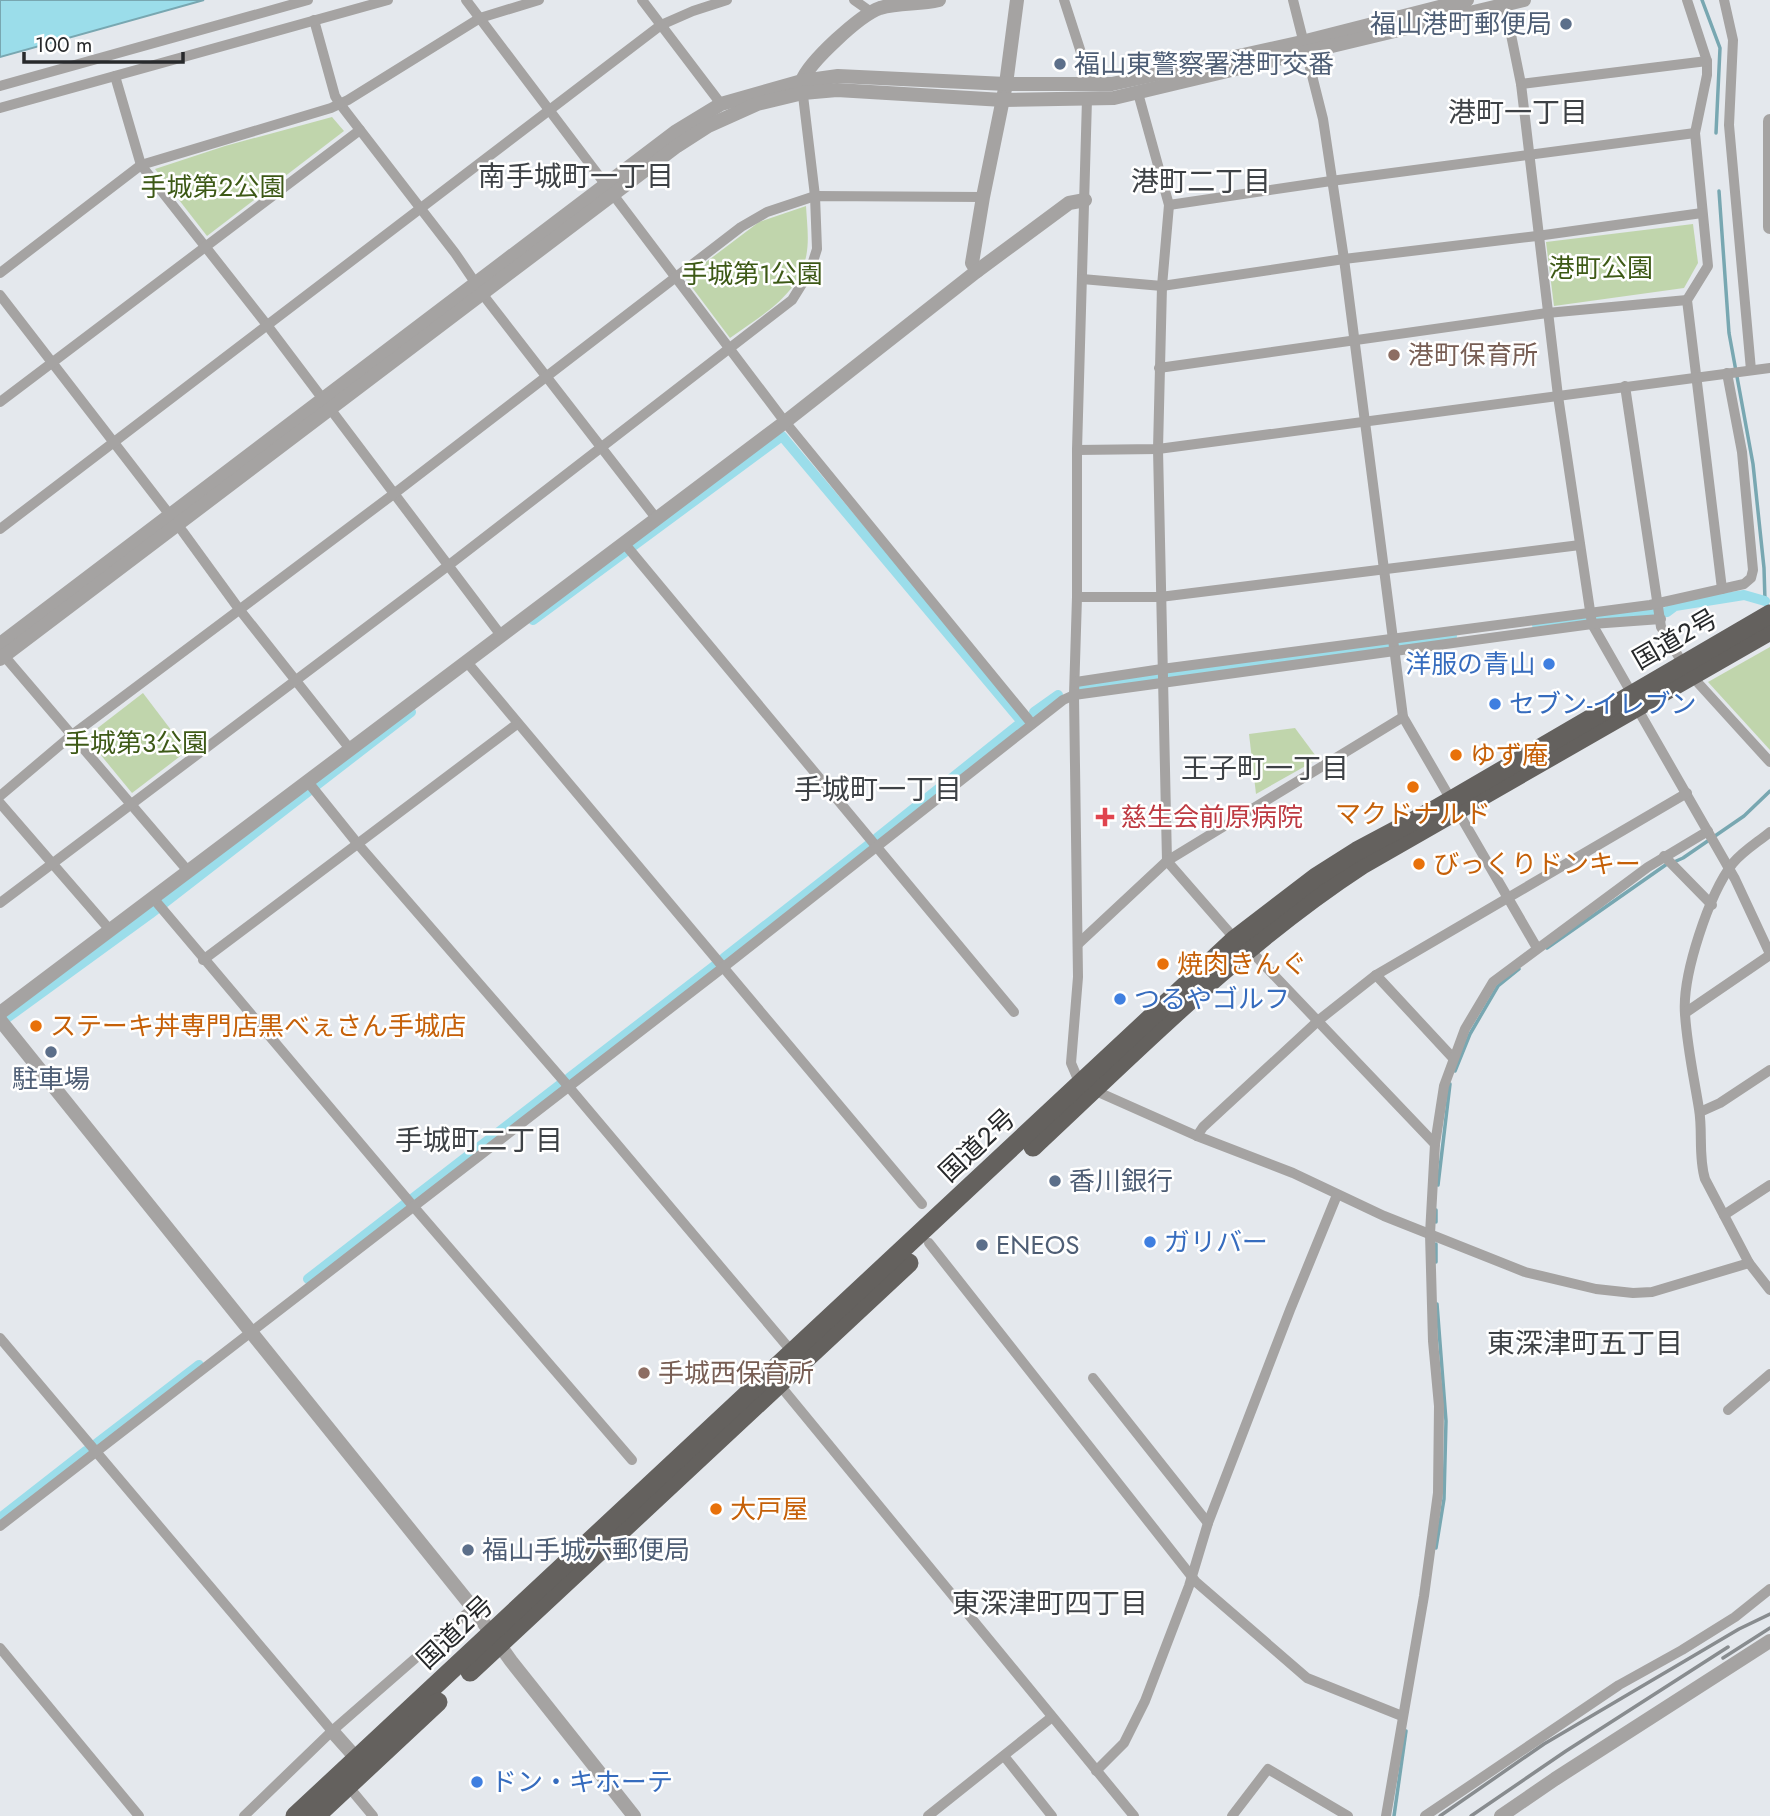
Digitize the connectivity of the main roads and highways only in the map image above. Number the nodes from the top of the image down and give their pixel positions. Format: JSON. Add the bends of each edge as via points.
{"nodes":[{"id":1,"x":1765,"y":625,"type":"edge"},
{"id":2,"x":1087,"y":1087,"type":"junction"},
{"id":3,"x":776,"y":1379,"type":"junction"},
{"id":4,"x":496,"y":1640,"type":"junction"},
{"id":5,"x":295,"y":1816,"type":"edge"},
{"id":6,"x":316,"y":1816,"type":"edge"}],
"edges":[{"from":1,"to":2,"type":"highway","name":"国道2号","via":[[1455,806],[1357,851],[1316,877]]},
{"from":2,"to":3,"type":"highway","name":"国道2号","via":[[929,1243]]},
{"from":2,"to":3,"type":"highway","name":"国道2号","via":[[793,1353]]},
{"from":3,"to":4,"type":"highway","name":"国道2号"},
{"from":4,"to":5,"type":"highway","name":"国道2号"},
{"from":4,"to":6,"type":"highway","name":"国道2号"}]}
